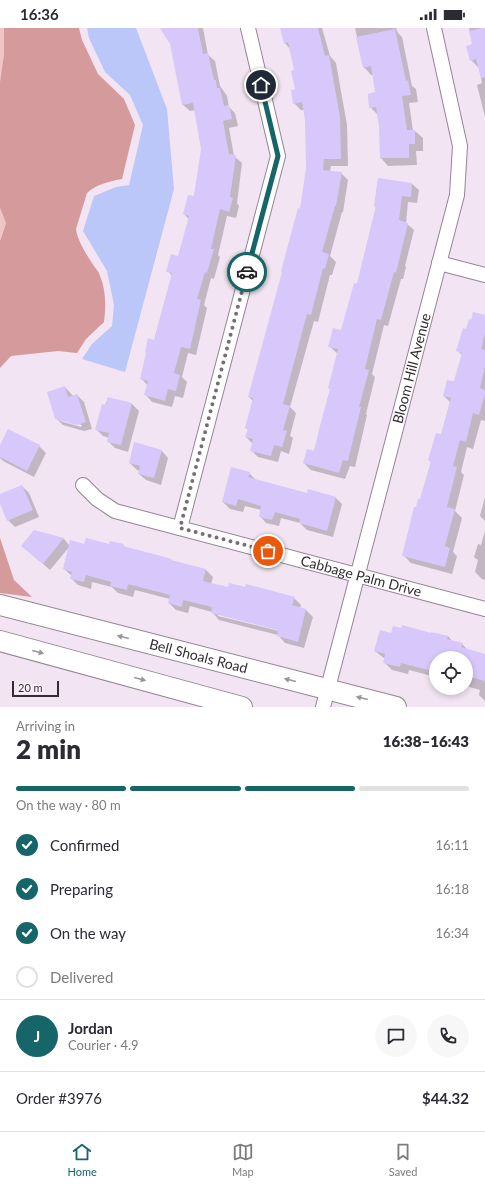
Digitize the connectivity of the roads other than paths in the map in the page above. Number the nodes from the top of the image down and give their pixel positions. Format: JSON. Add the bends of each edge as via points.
{"nodes":[{"id":1,"x":248,"y":28,"type":"edge"},
{"id":2,"x":434,"y":28,"type":"edge"},
{"id":3,"x":439,"y":263,"type":"junction"},
{"id":4,"x":485,"y":275,"type":"edge"},
{"id":5,"x":83,"y":485,"type":"dead end"},
{"id":6,"x":180,"y":528,"type":"junction"},
{"id":7,"x":357,"y":575,"type":"junction"},
{"id":8,"x":0,"y":605,"type":"edge"},
{"id":9,"x":485,"y":609,"type":"edge"},
{"id":10,"x":0,"y":641,"type":"edge"},
{"id":11,"x":325,"y":698,"type":"edge"},
{"id":12,"x":242,"y":707,"type":"edge"},
{"id":13,"x":396,"y":707,"type":"edge"}],
"edges":[{"from":1,"to":6,"type":"street","via":[[278,156]]},
{"from":2,"to":3,"type":"street","name":"Bloom Hill Avenue","via":[[460,146],[457,195]]},
{"from":3,"to":4,"type":"street"},
{"from":3,"to":7,"type":"street","name":"Bloom Hill Avenue"},
{"from":5,"to":6,"type":"street","name":"Cabbage Palm Drive","via":[[97,499],[115,511]]},
{"from":6,"to":7,"type":"street","name":"Cabbage Palm Drive"},
{"from":7,"to":9,"type":"street","name":"Cabbage Palm Drive"},
{"from":7,"to":11,"type":"street","name":"Bloom Hill Avenue"},
{"from":11,"to":8,"type":"main road","name":"Bell Shoals Road","one_way":true},
{"from":10,"to":12,"type":"main road","one_way":true},
{"from":13,"to":11,"type":"main road","name":"Bell Shoals Road","one_way":true}]}
